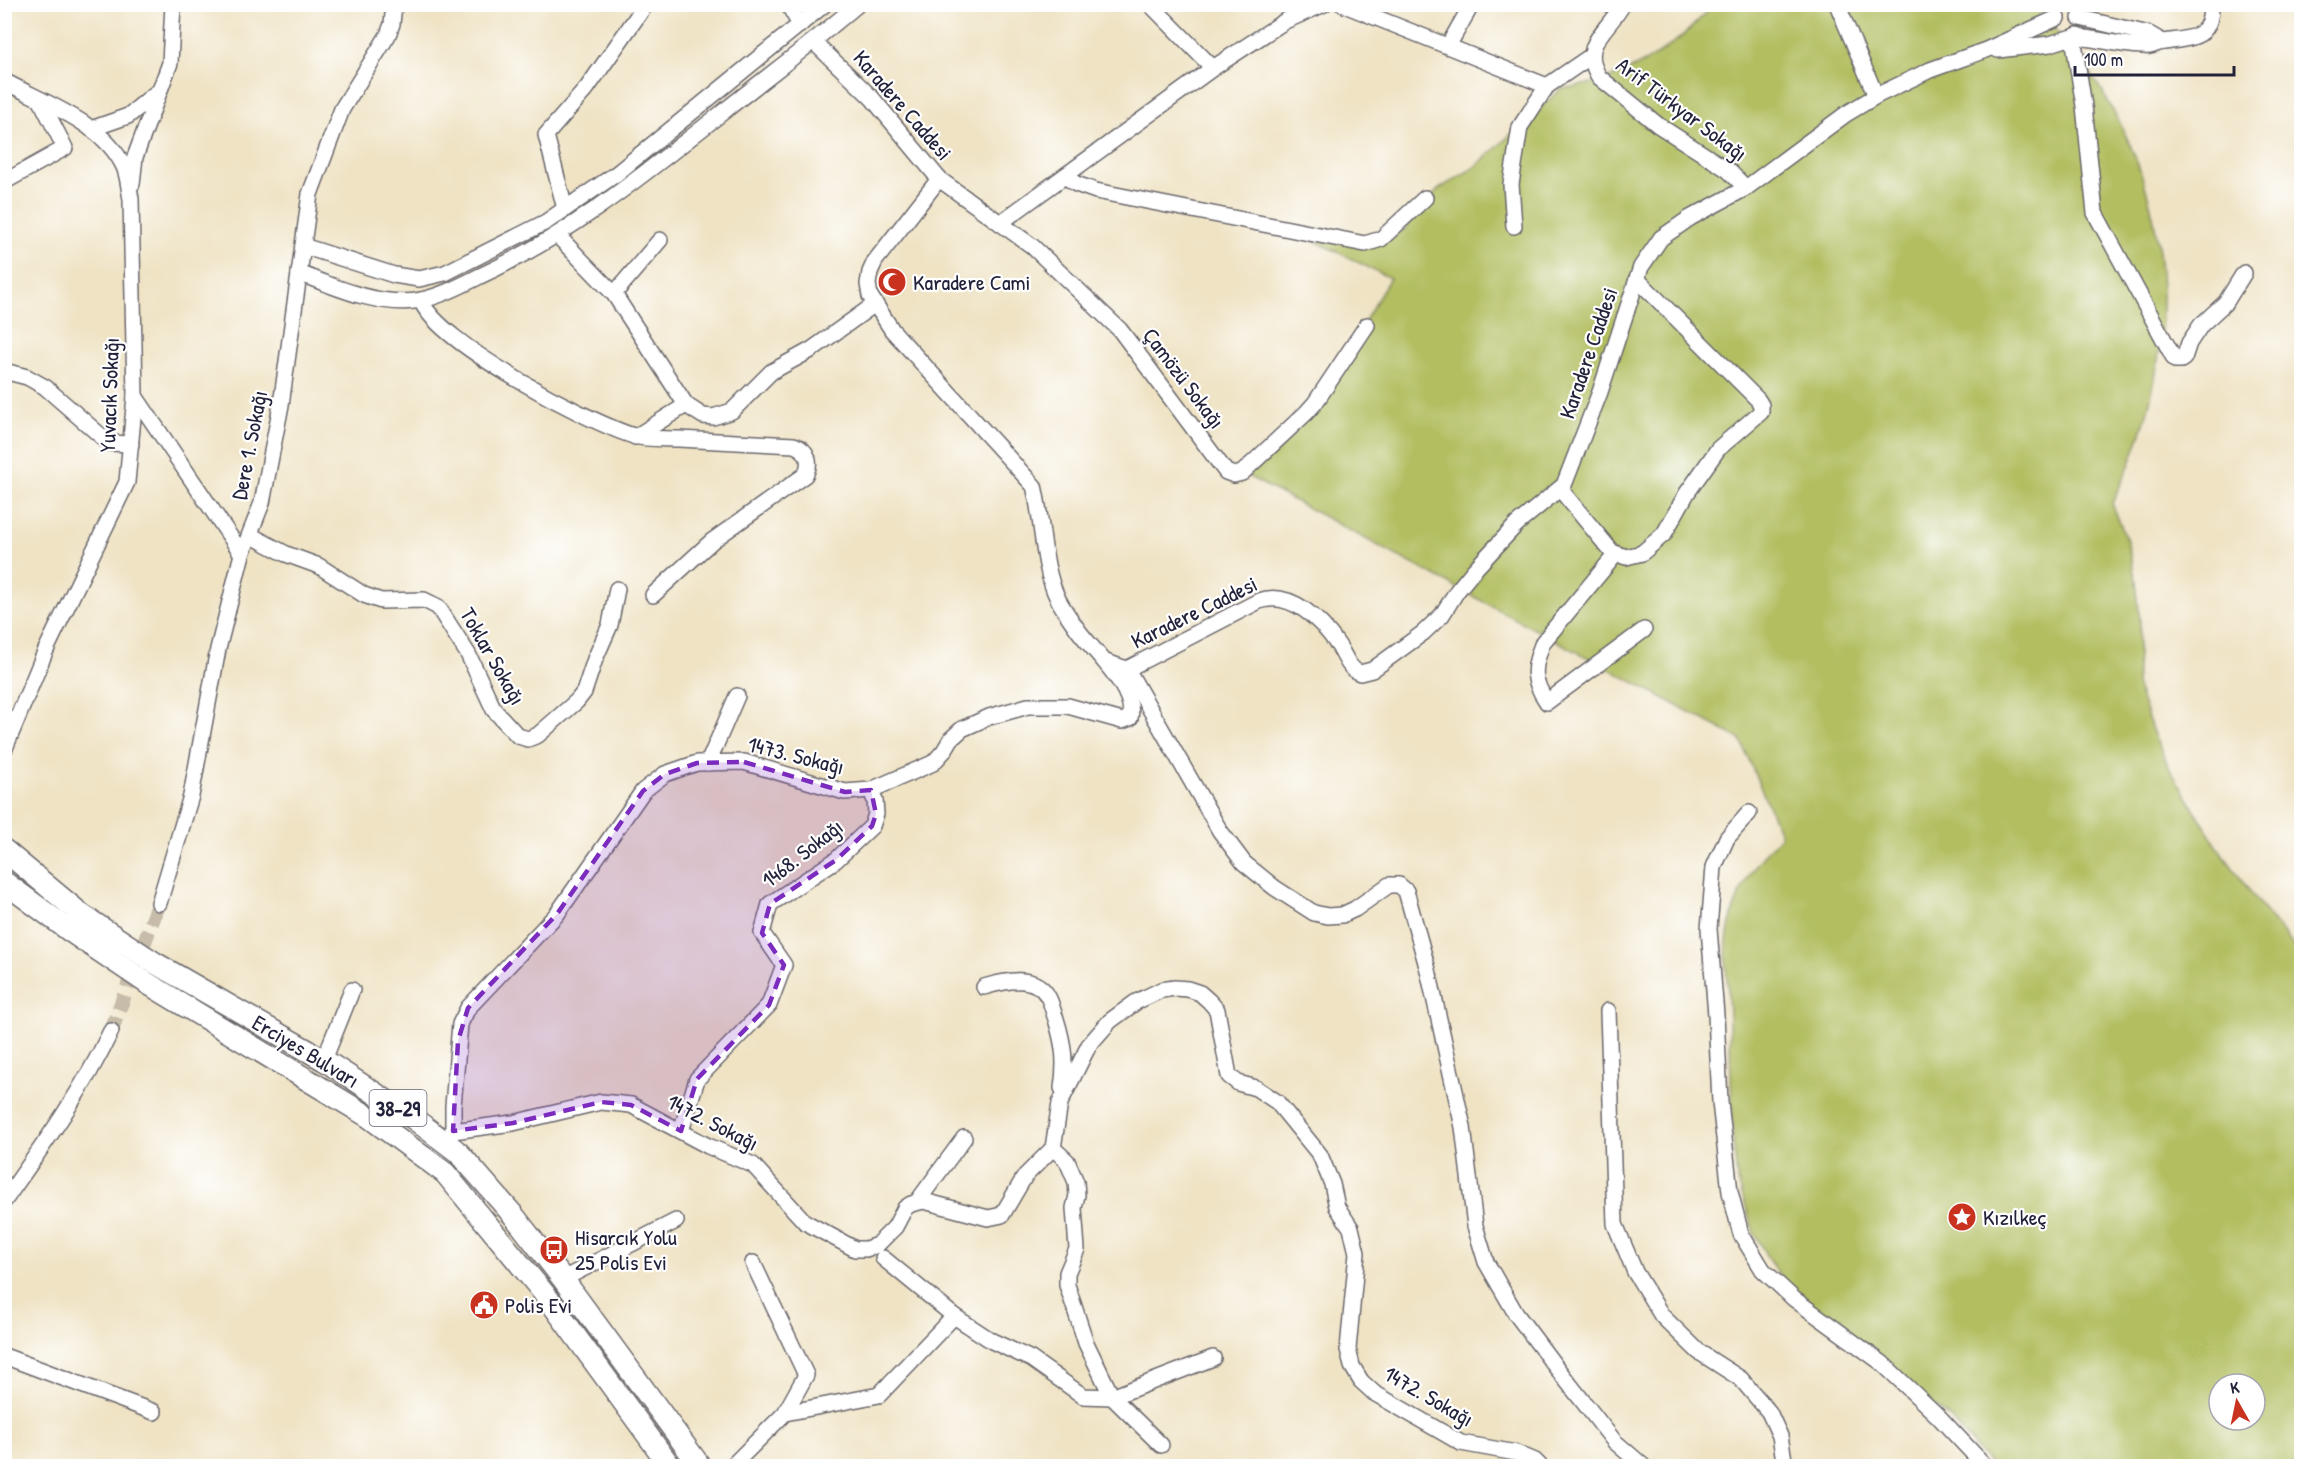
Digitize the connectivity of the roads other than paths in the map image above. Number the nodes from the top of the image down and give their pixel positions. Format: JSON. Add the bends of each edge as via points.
{"nodes":[{"id":1,"x":173,"y":4,"type":"edge"},
{"id":2,"x":394,"y":4,"type":"edge"},
{"id":3,"x":646,"y":4,"type":"edge"},
{"id":4,"x":788,"y":4,"type":"edge"},
{"id":5,"x":825,"y":4,"type":"edge"},
{"id":6,"x":858,"y":4,"type":"edge"},
{"id":7,"x":1150,"y":4,"type":"edge"},
{"id":8,"x":1287,"y":4,"type":"edge"},
{"id":9,"x":1324,"y":4,"type":"edge"},
{"id":10,"x":1342,"y":4,"type":"edge"},
{"id":11,"x":1472,"y":4,"type":"edge"},
{"id":12,"x":1623,"y":4,"type":"edge"},
{"id":13,"x":1837,"y":4,"type":"edge"},
{"id":14,"x":2211,"y":4,"type":"edge"},
{"id":15,"x":2059,"y":12,"type":"edge"},
{"id":16,"x":2077,"y":12,"type":"edge"},
{"id":17,"x":1285,"y":21,"type":"junction"},
{"id":18,"x":800,"y":25,"type":"junction"},
{"id":19,"x":2073,"y":36,"type":"junction"},
{"id":20,"x":814,"y":42,"type":"junction"},
{"id":21,"x":2163,"y":42,"type":"junction"},
{"id":22,"x":1448,"y":46,"type":"junction"},
{"id":23,"x":1986,"y":50,"type":"junction"},
{"id":24,"x":1591,"y":56,"type":"junction"},
{"id":25,"x":1213,"y":68,"type":"junction"},
{"id":26,"x":4,"y":81,"type":"edge"},
{"id":27,"x":1547,"y":86,"type":"junction"},
{"id":28,"x":158,"y":92,"type":"junction"},
{"id":29,"x":1876,"y":96,"type":"junction"},
{"id":30,"x":41,"y":101,"type":"junction"},
{"id":31,"x":91,"y":129,"type":"junction"},
{"id":32,"x":1065,"y":176,"type":"junction"},
{"id":33,"x":939,"y":179,"type":"junction"},
{"id":34,"x":4,"y":182,"type":"edge"},
{"id":35,"x":1746,"y":188,"type":"junction"},
{"id":36,"x":1425,"y":198,"type":"dead end"},
{"id":37,"x":131,"y":199,"type":"junction"},
{"id":38,"x":565,"y":209,"type":"junction"},
{"id":39,"x":1000,"y":223,"type":"junction"},
{"id":40,"x":1514,"y":226,"type":"dead end"},
{"id":41,"x":557,"y":236,"type":"junction"},
{"id":42,"x":660,"y":240,"type":"dead end"},
{"id":43,"x":303,"y":246,"type":"junction"},
{"id":44,"x":298,"y":273,"type":"junction"},
{"id":45,"x":2244,"y":273,"type":"dead end"},
{"id":46,"x":1637,"y":279,"type":"junction"},
{"id":47,"x":614,"y":294,"type":"junction"},
{"id":48,"x":421,"y":300,"type":"junction"},
{"id":49,"x":875,"y":304,"type":"junction"},
{"id":50,"x":1367,"y":325,"type":"dead end"},
{"id":51,"x":4,"y":371,"type":"edge"},
{"id":52,"x":135,"y":396,"type":"junction"},
{"id":53,"x":686,"y":405,"type":"junction"},
{"id":54,"x":635,"y":437,"type":"junction"},
{"id":55,"x":131,"y":444,"type":"junction"},
{"id":56,"x":1560,"y":489,"type":"junction"},
{"id":57,"x":250,"y":535,"type":"junction"},
{"id":58,"x":242,"y":554,"type":"junction"},
{"id":59,"x":1616,"y":554,"type":"junction"},
{"id":60,"x":617,"y":589,"type":"dead end"},
{"id":61,"x":653,"y":596,"type":"dead end"},
{"id":62,"x":1644,"y":630,"type":"dead end"},
{"id":63,"x":1106,"y":662,"type":"junction"},
{"id":64,"x":1127,"y":669,"type":"junction"},
{"id":65,"x":737,"y":696,"type":"dead end"},
{"id":66,"x":5,"y":748,"type":"edge"},
{"id":67,"x":708,"y":763,"type":"junction"},
{"id":68,"x":871,"y":790,"type":"junction"},
{"id":69,"x":1749,"y":813,"type":"dead end"},
{"id":70,"x":4,"y":850,"type":"edge"},
{"id":71,"x":4,"y":882,"type":"edge"},
{"id":72,"x":159,"y":903,"type":"tunnel mouth"},
{"id":73,"x":984,"y":987,"type":"dead end"},
{"id":74,"x":352,"y":990,"type":"dead end"},
{"id":75,"x":1608,"y":1011,"type":"dead end"},
{"id":76,"x":111,"y":1031,"type":"tunnel mouth"},
{"id":77,"x":324,"y":1060,"type":"junction"},
{"id":78,"x":1060,"y":1103,"type":"junction"},
{"id":79,"x":681,"y":1131,"type":"junction"},
{"id":80,"x":449,"y":1137,"type":"junction"},
{"id":81,"x":964,"y":1138,"type":"dead end"},
{"id":82,"x":1053,"y":1148,"type":"junction"},
{"id":83,"x":4,"y":1201,"type":"edge"},
{"id":84,"x":917,"y":1202,"type":"junction"},
{"id":85,"x":676,"y":1221,"type":"dead end"},
{"id":86,"x":883,"y":1258,"type":"dead end"},
{"id":87,"x":753,"y":1263,"type":"dead end"},
{"id":88,"x":563,"y":1279,"type":"junction"},
{"id":89,"x":954,"y":1316,"type":"junction"},
{"id":90,"x":4,"y":1356,"type":"edge"},
{"id":91,"x":1213,"y":1358,"type":"dead end"},
{"id":92,"x":1112,"y":1397,"type":"junction"},
{"id":93,"x":154,"y":1412,"type":"dead end"},
{"id":94,"x":785,"y":1413,"type":"junction"},
{"id":95,"x":1161,"y":1445,"type":"dead end"},
{"id":96,"x":667,"y":1466,"type":"edge"},
{"id":97,"x":700,"y":1467,"type":"edge"},
{"id":98,"x":732,"y":1467,"type":"edge"},
{"id":99,"x":1540,"y":1467,"type":"edge"},
{"id":100,"x":1642,"y":1467,"type":"edge"},
{"id":101,"x":1785,"y":1467,"type":"edge"},
{"id":102,"x":1985,"y":1467,"type":"edge"}],
"edges":[{"from":1,"to":28,"type":"street","via":[[170,63]]},
{"from":2,"to":43,"type":"street","name":"Dere 1. Sokağı","via":[[388,35],[342,109],[310,194]]},
{"from":3,"to":38,"type":"street","via":[[587,87],[546,135]]},
{"from":4,"to":18,"type":"street"},
{"from":5,"to":18,"type":"street"},
{"from":6,"to":20,"type":"street"},
{"from":7,"to":25,"type":"street"},
{"from":8,"to":17,"type":"street"},
{"from":9,"to":17,"type":"street"},
{"from":10,"to":22,"type":"street"},
{"from":11,"to":22,"type":"street"},
{"from":12,"to":24,"type":"street","name":"Arif Türkyar Sokağı","via":[[1615,20],[1598,37]]},
{"from":13,"to":29,"type":"street"},
{"from":14,"to":21,"type":"street","via":[[2209,22],[2198,35]]},
{"from":15,"to":16,"type":"street"},
{"from":15,"to":19,"type":"street","via":[[2057,31]]},
{"from":15,"to":23,"type":"street"},
{"from":16,"to":19,"type":"street","via":[[2082,27]]},
{"from":16,"to":21,"type":"street"},
{"from":17,"to":25,"type":"street"},
{"from":18,"to":38,"type":"street","via":[[616,174]]},
{"from":19,"to":21,"type":"street","via":[[2149,46]]},
{"from":19,"to":23,"type":"street","via":[[2050,44]]},
{"from":19,"to":45,"type":"street","via":[[2095,213],[2175,360],[2184,358],[2201,325],[2226,302]]},
{"from":20,"to":33,"type":"street","name":"Karadere Caddesi","via":[[872,98]]},
{"from":20,"to":41,"type":"street","via":[[627,188]]},
{"from":22,"to":27,"type":"street"},
{"from":23,"to":29,"type":"street","name":"Karadere Caddesi","via":[[1930,70]]},
{"from":24,"to":27,"type":"street"},
{"from":24,"to":35,"type":"street","name":"Arif Türkyar Sokağı","via":[[1599,77],[1658,125],[1728,170]]},
{"from":25,"to":32,"type":"street"},
{"from":26,"to":30,"type":"street","name":"Yuvacık Sokağı"},
{"from":27,"to":40,"type":"street","via":[[1520,127],[1511,184]]},
{"from":28,"to":31,"type":"street","via":[[128,116]]},
{"from":28,"to":37,"type":"street","via":[[135,157]]},
{"from":29,"to":35,"type":"street","name":"Karadere Caddesi"},
{"from":30,"to":31,"type":"street","name":"Yuvacık Sokağı"},
{"from":30,"to":34,"type":"street","via":[[65,148]]},
{"from":31,"to":37,"type":"street","name":"Yuvacık Sokağı","via":[[106,140],[124,167]]},
{"from":32,"to":36,"type":"street","via":[[1096,191],[1365,244],[1382,239]]},
{"from":32,"to":39,"type":"street"},
{"from":33,"to":39,"type":"street","name":"Çamözü Sokağı"},
{"from":33,"to":49,"type":"street","name":"Karadere Caddesi","via":[[875,261],[868,284]]},
{"from":35,"to":46,"type":"street","name":"Karadere Caddesi","via":[[1661,238]]},
{"from":37,"to":52,"type":"street","name":"Yuvacık Sokağı"},
{"from":38,"to":43,"type":"street","via":[[445,273],[419,279],[393,275]]},
{"from":39,"to":50,"type":"street","name":"Çamözü Sokağı","via":[[1032,246],[1120,330],[1230,474],[1242,473],[1306,413]]},
{"from":41,"to":47,"type":"street"},
{"from":41,"to":48,"type":"street","via":[[522,257]]},
{"from":42,"to":47,"type":"street"},
{"from":43,"to":44,"type":"street","name":"Dere 1. Sokağı"},
{"from":44,"to":48,"type":"street","via":[[351,294]]},
{"from":44,"to":57,"type":"street","name":"Dere 1. Sokağı","via":[[281,405],[262,503]]},
{"from":46,"to":56,"type":"street","name":"Karadere Caddesi","via":[[1600,392]]},
{"from":46,"to":59,"type":"street","via":[[1758,400],[1762,409],[1718,449],[1664,534],[1642,554]]},
{"from":47,"to":53,"type":"street"},
{"from":48,"to":54,"type":"street","via":[[431,319],[482,358],[556,402]]},
{"from":49,"to":53,"type":"street","via":[[811,350],[771,372],[723,416],[703,416]]},
{"from":49,"to":63,"type":"street","name":"Karadere Caddesi","via":[[892,330],[1034,486],[1057,598]]},
{"from":51,"to":55,"type":"street","via":[[45,387],[109,443]]},
{"from":52,"to":55,"type":"street","name":"Yuvacık Sokağı"},
{"from":52,"to":58,"type":"street"},
{"from":53,"to":54,"type":"street"},
{"from":54,"to":61,"type":"street","via":[[794,445],[805,451],[809,463],[805,476],[712,541]]},
{"from":55,"to":66,"type":"street","name":"Yuvacık Sokağı","via":[[127,482],[45,651]]},
{"from":56,"to":59,"type":"street"},
{"from":56,"to":64,"type":"street","name":"Karadere Caddesi","via":[[1517,524],[1475,568],[1442,615],[1368,672],[1353,670],[1318,621],[1279,597],[1259,601]]},
{"from":57,"to":58,"type":"street","name":"Dere 1. Sokağı"},
{"from":57,"to":60,"type":"street","name":"Toklar Sokağı","via":[[319,566],[364,595],[381,601],[424,600],[438,607],[468,654],[494,710],[518,736],[528,739],[538,735],[584,692],[610,625]]},
{"from":58,"to":72,"type":"street","name":"Dere 1. Sokağı","via":[[218,649],[191,796]]},
{"from":59,"to":62,"type":"street","via":[[1543,642],[1534,676],[1538,688],[1547,702]]},
{"from":63,"to":64,"type":"street","name":"Karadere Caddesi"},
{"from":63,"to":68,"type":"street","name":"1473. Sokağı","via":[[1128,699],[1128,720],[1068,706],[1028,706],[962,729],[933,763]]},
{"from":64,"to":100,"type":"street","via":[[1220,831],[1244,862],[1275,888],[1314,913],[1328,916],[1355,909],[1389,885],[1399,885],[1406,891],[1463,1126],[1475,1226],[1486,1262],[1516,1314],[1559,1371],[1614,1441]]},
{"from":65,"to":67,"type":"street"},
{"from":67,"to":68,"type":"street","name":"1473. Sokağı","via":[[744,762],[845,792]]},
{"from":67,"to":80,"type":"street","name":"1473. Sokağı","via":[[665,774],[643,790],[557,914],[468,1008],[460,1024]]},
{"from":68,"to":79,"type":"street","name":"1468. Sokağı","via":[[876,814],[872,826],[836,860],[770,904],[762,933],[784,965],[770,1005],[698,1079]]},
{"from":69,"to":102,"type":"street","via":[[1727,838],[1714,867],[1709,929],[1720,1102],[1730,1192],[1741,1234],[1763,1270],[1794,1299],[1882,1363]]},
{"from":70,"to":77,"type":"highway","name":"Erciyes Bulvarı","number":"38-29","via":[[82,915],[155,963]]},
{"from":71,"to":96,"type":"highway","name":"Erciyes Bulvarı","number":"38-29","via":[[147,983],[369,1117],[445,1173],[547,1297]]},
{"from":73,"to":78,"type":"street","via":[[1018,980],[1037,986],[1048,996],[1063,1040],[1066,1064]]},
{"from":74,"to":77,"type":"street"},
{"from":75,"to":101,"type":"street","via":[[1616,1224],[1635,1272],[1662,1316],[1700,1352],[1741,1379],[1769,1412],[1780,1436]]},
{"from":76,"to":83,"type":"street","via":[[65,1114]]},
{"from":77,"to":80,"type":"highway","name":"Erciyes Bulvarı","number":"38-29"},
{"from":78,"to":82,"type":"street","name":"1472. Sokağı"},
{"from":78,"to":99,"type":"street","name":"1472. Sokağı","via":[[1089,1045],[1110,1021],[1161,990],[1175,987],[1200,993],[1217,1011],[1229,1076],[1277,1102],[1320,1155],[1337,1207],[1351,1228],[1357,1253],[1348,1350],[1361,1381],[1374,1393],[1461,1443],[1516,1453]]},
{"from":79,"to":80,"type":"street","name":"1472. Sokağı","via":[[631,1105],[601,1102]]},
{"from":79,"to":84,"type":"street","name":"1472. Sokağı","via":[[753,1165],[805,1222],[855,1249],[877,1245],[895,1227],[905,1208]]},
{"from":80,"to":88,"type":"highway","name":"Erciyes Bulvarı","number":"38-29"},
{"from":81,"to":84,"type":"street","name":"1472. Sokağı"},
{"from":82,"to":84,"type":"street","via":[[1025,1176],[998,1218]]},
{"from":82,"to":92,"type":"street","via":[[1067,1161],[1076,1182],[1077,1249],[1067,1286],[1086,1342]]},
{"from":85,"to":88,"type":"street"},
{"from":86,"to":89,"type":"street"},
{"from":87,"to":94,"type":"street","via":[[807,1375]]},
{"from":88,"to":97,"type":"highway","name":"Erciyes Bulvarı","number":"38-29"},
{"from":89,"to":92,"type":"street","via":[[992,1341],[1031,1359],[1083,1396]]},
{"from":89,"to":94,"type":"street","via":[[879,1395]]},
{"from":90,"to":93,"type":"street"},
{"from":91,"to":92,"type":"street"},
{"from":92,"to":95,"type":"street"},
{"from":94,"to":98,"type":"street"}]}
